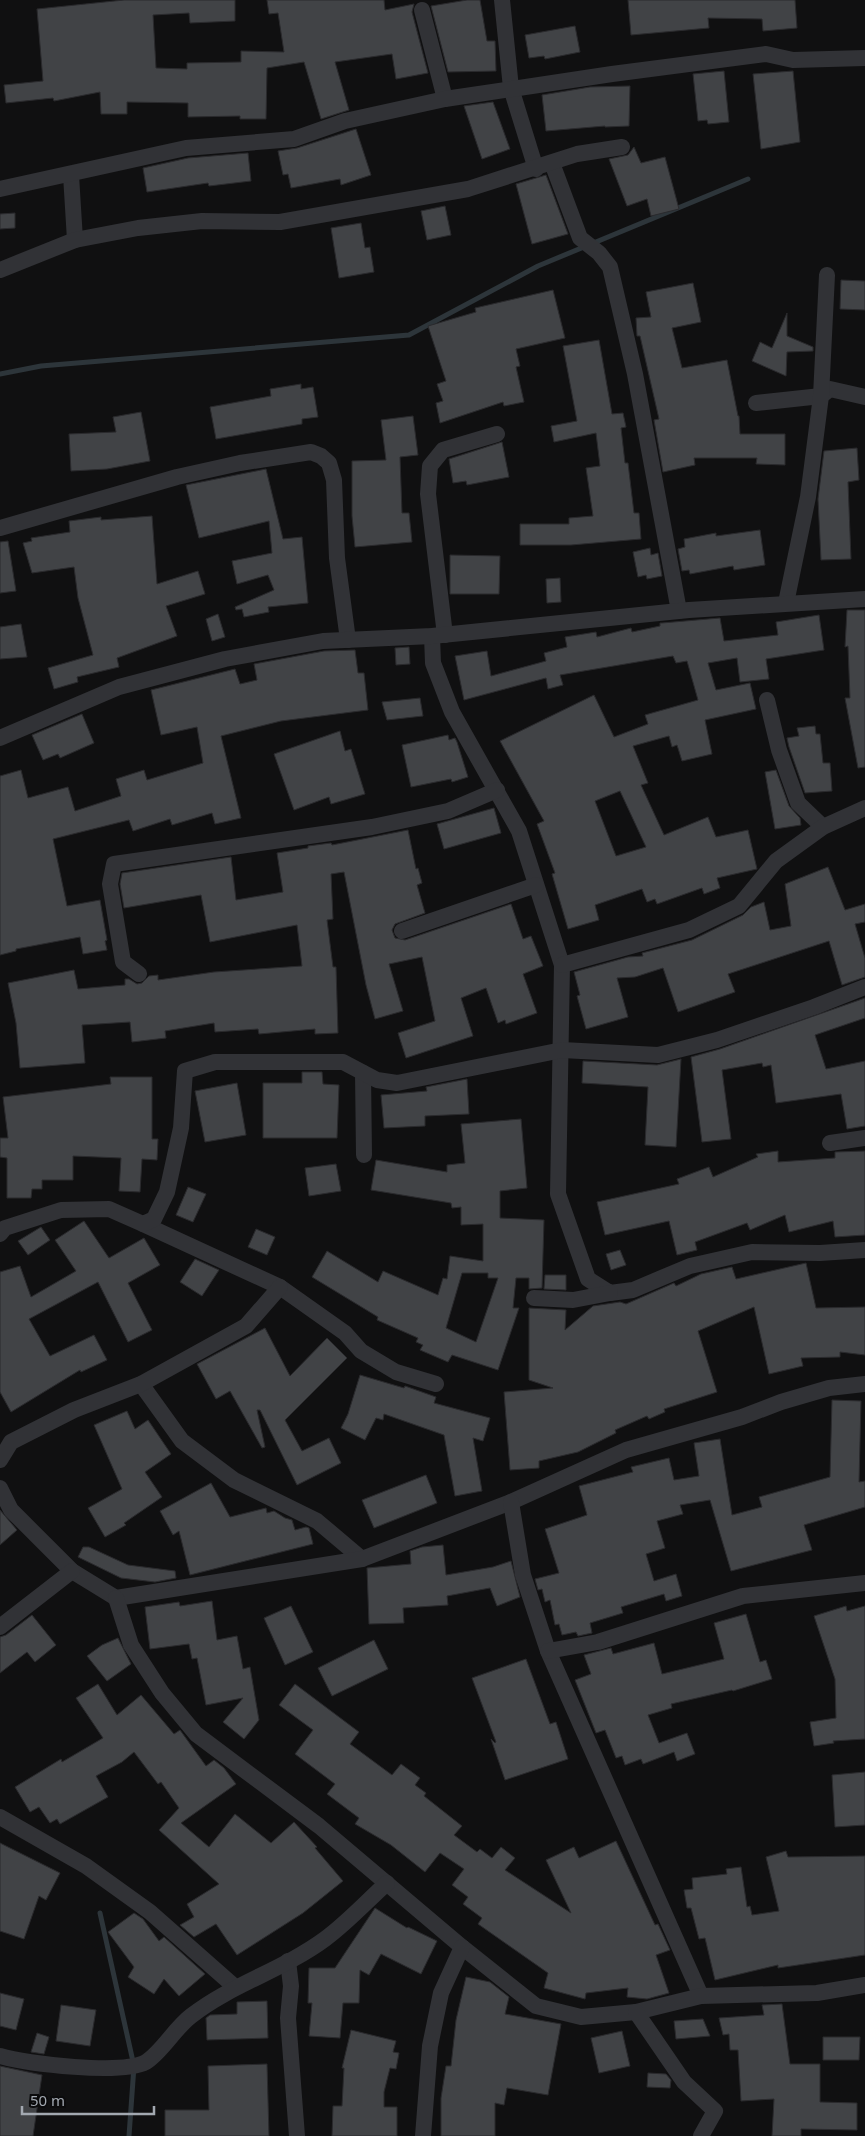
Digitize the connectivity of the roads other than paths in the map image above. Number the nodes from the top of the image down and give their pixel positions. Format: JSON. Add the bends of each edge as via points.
{"nodes":[{"id":1,"x":502,"y":0,"type":"edge"},
{"id":2,"x":422,"y":10,"type":"dead end"},
{"id":3,"x":865,"y":58,"type":"edge"},
{"id":4,"x":511,"y":88,"type":"junction"},
{"id":5,"x":445,"y":99,"type":"junction"},
{"id":6,"x":622,"y":147,"type":"dead end"},
{"id":7,"x":552,"y":163,"type":"junction"},
{"id":8,"x":536,"y":168,"type":"junction"},
{"id":9,"x":71,"y":175,"type":"junction"},
{"id":10,"x":0,"y":189,"type":"edge"},
{"id":11,"x":75,"y":240,"type":"junction"},
{"id":12,"x":0,"y":270,"type":"edge"},
{"id":13,"x":827,"y":275,"type":"dead end"},
{"id":14,"x":821,"y":396,"type":"junction"},
{"id":15,"x":865,"y":397,"type":"edge"},
{"id":16,"x":756,"y":403,"type":"dead end"},
{"id":17,"x":497,"y":434,"type":"dead end"},
{"id":18,"x":0,"y":528,"type":"edge"},
{"id":19,"x":865,"y":599,"type":"edge"},
{"id":20,"x":786,"y":603,"type":"junction"},
{"id":21,"x":679,"y":611,"type":"junction"},
{"id":22,"x":439,"y":636,"type":"junction"},
{"id":23,"x":348,"y":640,"type":"junction"},
{"id":24,"x":767,"y":700,"type":"dead end"},
{"id":25,"x":0,"y":738,"type":"edge"},
{"id":26,"x":497,"y":790,"type":"junction"},
{"id":27,"x":865,"y":808,"type":"edge"},
{"id":28,"x":823,"y":827,"type":"junction"},
{"id":29,"x":536,"y":885,"type":"junction"},
{"id":30,"x":402,"y":931,"type":"dead end"},
{"id":31,"x":562,"y":965,"type":"junction"},
{"id":32,"x":139,"y":974,"type":"dead end"},
{"id":33,"x":865,"y":987,"type":"edge"},
{"id":34,"x":562,"y":1050,"type":"junction"},
{"id":35,"x":363,"y":1073,"type":"junction"},
{"id":36,"x":865,"y":1138,"type":"edge"},
{"id":37,"x":830,"y":1143,"type":"dead end"},
{"id":38,"x":364,"y":1156,"type":"dead end"},
{"id":39,"x":143,"y":1224,"type":"junction"},
{"id":40,"x":0,"y":1234,"type":"edge"},
{"id":41,"x":865,"y":1250,"type":"edge"},
{"id":42,"x":280,"y":1287,"type":"junction"},
{"id":43,"x":610,"y":1293,"type":"junction"},
{"id":44,"x":534,"y":1298,"type":"dead end"},
{"id":45,"x":141,"y":1384,"type":"junction"},
{"id":46,"x":436,"y":1384,"type":"dead end"},
{"id":47,"x":865,"y":1384,"type":"edge"},
{"id":48,"x":0,"y":1460,"type":"edge"},
{"id":49,"x":0,"y":1488,"type":"edge"},
{"id":50,"x":511,"y":1502,"type":"junction"},
{"id":51,"x":362,"y":1559,"type":"junction"},
{"id":52,"x":72,"y":1571,"type":"junction"},
{"id":53,"x":865,"y":1583,"type":"edge"},
{"id":54,"x":116,"y":1598,"type":"junction"},
{"id":55,"x":0,"y":1627,"type":"edge"},
{"id":56,"x":548,"y":1651,"type":"junction"},
{"id":57,"x":0,"y":1817,"type":"edge"},
{"id":58,"x":387,"y":1883,"type":"junction"},
{"id":59,"x":462,"y":1947,"type":"junction"},
{"id":60,"x":288,"y":1961,"type":"junction"},
{"id":61,"x":865,"y":1985,"type":"edge"},
{"id":62,"x":235,"y":1987,"type":"junction"},
{"id":63,"x":701,"y":1996,"type":"junction"},
{"id":64,"x":636,"y":2012,"type":"junction"},
{"id":65,"x":0,"y":2056,"type":"edge"},
{"id":66,"x":297,"y":2136,"type":"edge"},
{"id":67,"x":423,"y":2136,"type":"edge"},
{"id":68,"x":701,"y":2136,"type":"edge"}],
"edges":[{"from":1,"to":4,"type":"street"},
{"from":2,"to":5,"type":"street"},
{"from":3,"to":4,"type":"street","via":[[793,60],[766,54]]},
{"from":4,"to":5,"type":"street"},
{"from":4,"to":8,"type":"street"},
{"from":5,"to":9,"type":"street","via":[[345,121],[294,139],[186,148]]},
{"from":6,"to":7,"type":"street","via":[[577,154]]},
{"from":7,"to":8,"type":"street"},
{"from":7,"to":21,"type":"street","via":[[580,238],[610,267]]},
{"from":8,"to":11,"type":"street","via":[[468,189],[280,222],[202,221],[138,228]]},
{"from":9,"to":10,"type":"street"},
{"from":9,"to":11,"type":"street"},
{"from":11,"to":12,"type":"street"},
{"from":13,"to":14,"type":"street"},
{"from":14,"to":15,"type":"street","via":[[830,389]]},
{"from":14,"to":16,"type":"street"},
{"from":14,"to":20,"type":"street","via":[[808,497]]},
{"from":17,"to":22,"type":"street","via":[[443,450],[430,466],[428,494]]},
{"from":18,"to":23,"type":"street","via":[[177,477],[240,462],[311,452],[329,463],[334,480],[337,558]]},
{"from":19,"to":20,"type":"street"},
{"from":20,"to":21,"type":"street"},
{"from":21,"to":22,"type":"street"},
{"from":22,"to":23,"type":"street"},
{"from":22,"to":26,"type":"street","via":[[433,663],[452,712]]},
{"from":23,"to":25,"type":"street","via":[[323,641],[225,659],[119,687]]},
{"from":24,"to":28,"type":"street","via":[[779,750],[798,803]]},
{"from":26,"to":29,"type":"street","via":[[519,831]]},
{"from":26,"to":32,"type":"street","via":[[448,811],[372,827],[114,864],[110,884],[123,962]]},
{"from":27,"to":28,"type":"street"},
{"from":28,"to":31,"type":"street","via":[[776,861],[738,906],[689,930]]},
{"from":29,"to":30,"type":"street"},
{"from":29,"to":31,"type":"street"},
{"from":31,"to":34,"type":"street"},
{"from":33,"to":34,"type":"street","via":[[717,1040],[658,1054]]},
{"from":34,"to":35,"type":"street","via":[[397,1083],[376,1080]]},
{"from":34,"to":43,"type":"street","via":[[558,1194],[588,1279]]},
{"from":35,"to":38,"type":"street"},
{"from":35,"to":39,"type":"street","via":[[343,1062],[215,1062],[185,1071],[182,1128],[167,1192],[154,1218]]},
{"from":36,"to":37,"type":"street"},
{"from":39,"to":40,"type":"street","via":[[109,1209],[61,1210],[6,1228]]},
{"from":39,"to":42,"type":"street"},
{"from":41,"to":43,"type":"street","via":[[752,1252],[690,1266],[633,1290]]},
{"from":42,"to":45,"type":"street","via":[[246,1326]]},
{"from":42,"to":46,"type":"street","via":[[345,1333],[361,1351],[396,1372]]},
{"from":43,"to":44,"type":"street","via":[[573,1300]]},
{"from":45,"to":48,"type":"street","via":[[74,1410],[11,1442]]},
{"from":45,"to":51,"type":"street","via":[[182,1441],[234,1480],[316,1521]]},
{"from":47,"to":50,"type":"street","via":[[829,1388],[626,1450]]},
{"from":49,"to":52,"type":"street","via":[[11,1510]]},
{"from":50,"to":51,"type":"street"},
{"from":50,"to":56,"type":"street","via":[[523,1575]]},
{"from":51,"to":54,"type":"street"},
{"from":52,"to":54,"type":"street"},
{"from":52,"to":55,"type":"street"},
{"from":53,"to":56,"type":"street","via":[[743,1596],[598,1642]]},
{"from":54,"to":58,"type":"street","via":[[131,1645],[162,1693],[196,1734],[319,1826]]},
{"from":56,"to":63,"type":"street"},
{"from":57,"to":62,"type":"street","via":[[86,1866],[150,1912]]},
{"from":58,"to":59,"type":"street"},
{"from":58,"to":60,"type":"street","via":[[325,1939]]},
{"from":59,"to":64,"type":"street","via":[[536,2006],[581,2017]]},
{"from":59,"to":67,"type":"street","via":[[441,1993],[430,2046]]},
{"from":60,"to":62,"type":"street"},
{"from":60,"to":66,"type":"street","via":[[291,1986],[288,2018]]},
{"from":61,"to":63,"type":"street","via":[[817,1993]]},
{"from":62,"to":65,"type":"street","via":[[190,2017],[146,2062],[123,2068],[18,2062]]},
{"from":63,"to":64,"type":"street"},
{"from":64,"to":68,"type":"street","via":[[684,2082],[715,2111]]}]}
